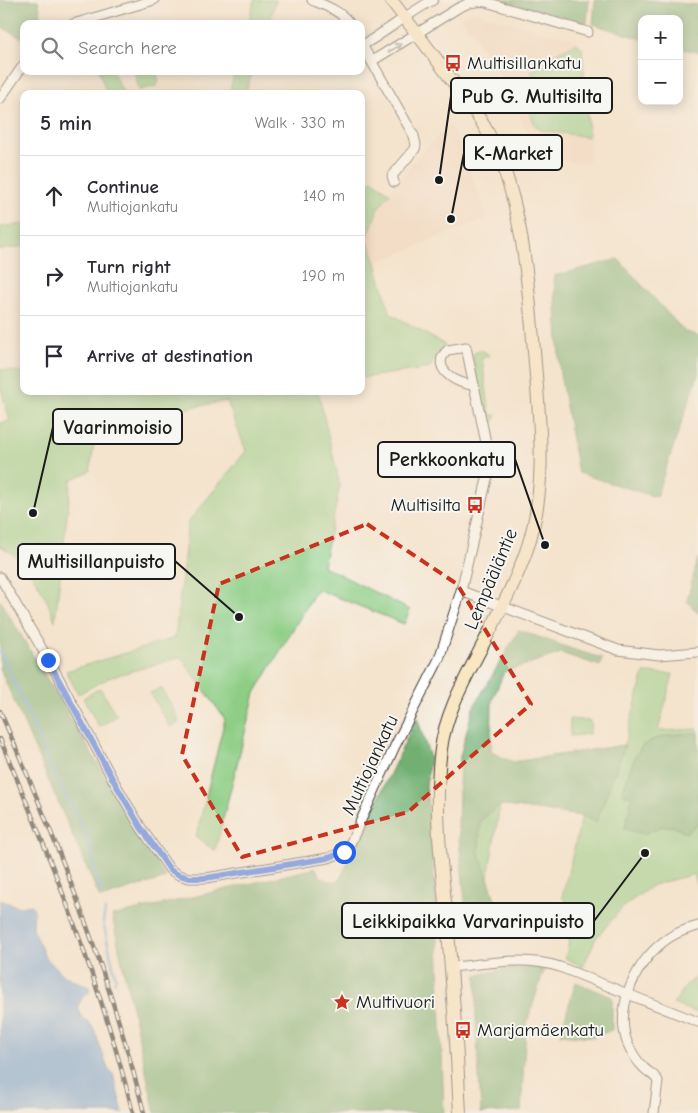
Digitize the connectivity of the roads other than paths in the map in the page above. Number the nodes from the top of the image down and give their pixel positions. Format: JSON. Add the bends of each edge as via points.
{"nodes":[{"id":1,"x":154,"y":0,"type":"edge"},
{"id":2,"x":312,"y":0,"type":"edge"},
{"id":3,"x":391,"y":0,"type":"edge"},
{"id":4,"x":433,"y":0,"type":"edge"},
{"id":5,"x":481,"y":0,"type":"edge"},
{"id":6,"x":405,"y":18,"type":"junction"},
{"id":7,"x":93,"y":20,"type":"edge"},
{"id":8,"x":347,"y":20,"type":"edge"},
{"id":9,"x":588,"y":32,"type":"dead end"},
{"id":10,"x":418,"y":34,"type":"junction"},
{"id":11,"x":365,"y":42,"type":"edge"},
{"id":12,"x":365,"y":49,"type":"edge"},
{"id":13,"x":372,"y":61,"type":"junction"},
{"id":14,"x":20,"y":70,"type":"edge"},
{"id":15,"x":0,"y":99,"type":"edge"},
{"id":16,"x":394,"y":182,"type":"dead end"},
{"id":17,"x":474,"y":385,"type":"junction"},
{"id":18,"x":0,"y":577,"type":"edge"},
{"id":19,"x":461,"y":591,"type":"junction"},
{"id":20,"x":502,"y":607,"type":"junction"},
{"id":21,"x":698,"y":652,"type":"edge"},
{"id":22,"x":698,"y":926,"type":"edge"},
{"id":23,"x":451,"y":967,"type":"junction"},
{"id":24,"x":628,"y":994,"type":"junction"},
{"id":25,"x":698,"y":1022,"type":"edge"},
{"id":26,"x":460,"y":1113,"type":"edge"},
{"id":27,"x":654,"y":1113,"type":"edge"}],
"edges":[{"from":1,"to":7,"type":"street"},
{"from":2,"to":8,"type":"street"},
{"from":3,"to":6,"type":"main road","name":"Lempääläntie"},
{"from":4,"to":6,"type":"street"},
{"from":5,"to":9,"type":"street"},
{"from":5,"to":10,"type":"street","via":[[458,8]]},
{"from":6,"to":10,"type":"main road","name":"Lempääläntie"},
{"from":6,"to":11,"type":"street"},
{"from":13,"to":10,"type":"street","one_way":true},
{"from":10,"to":20,"type":"main road","name":"Lempääläntie","via":[[488,134],[508,185],[520,229],[540,415],[542,470],[534,525]]},
{"from":12,"to":13,"type":"street"},
{"from":13,"to":16,"type":"street","via":[[416,144],[392,176]]},
{"from":14,"to":15,"type":"street"},
{"from":17,"to":17,"type":"street","name":"Multiojankatu","via":[[466,347],[452,348],[445,353],[441,362],[444,371],[459,382]]},
{"from":17,"to":19,"type":"street","name":"Multiojankatu","via":[[490,466]]},
{"from":18,"to":19,"type":"street","name":"Multiojankatu","via":[[140,826],[170,870],[190,878],[328,858],[344,852],[439,659]]},
{"from":19,"to":20,"type":"street"},
{"from":20,"to":21,"type":"street","via":[[618,650],[659,655]]},
{"from":20,"to":23,"type":"main road","name":"Lempääläntie","via":[[460,690],[441,746],[439,822]]},
{"from":22,"to":24,"type":"street","via":[[672,936],[654,951],[640,968]]},
{"from":23,"to":24,"type":"street","via":[[540,961]]},
{"from":23,"to":26,"type":"main road","name":"Lempääläntie"},
{"from":24,"to":25,"type":"street"},
{"from":24,"to":27,"type":"street","via":[[623,1014],[625,1034],[637,1060],[658,1081]]}]}
